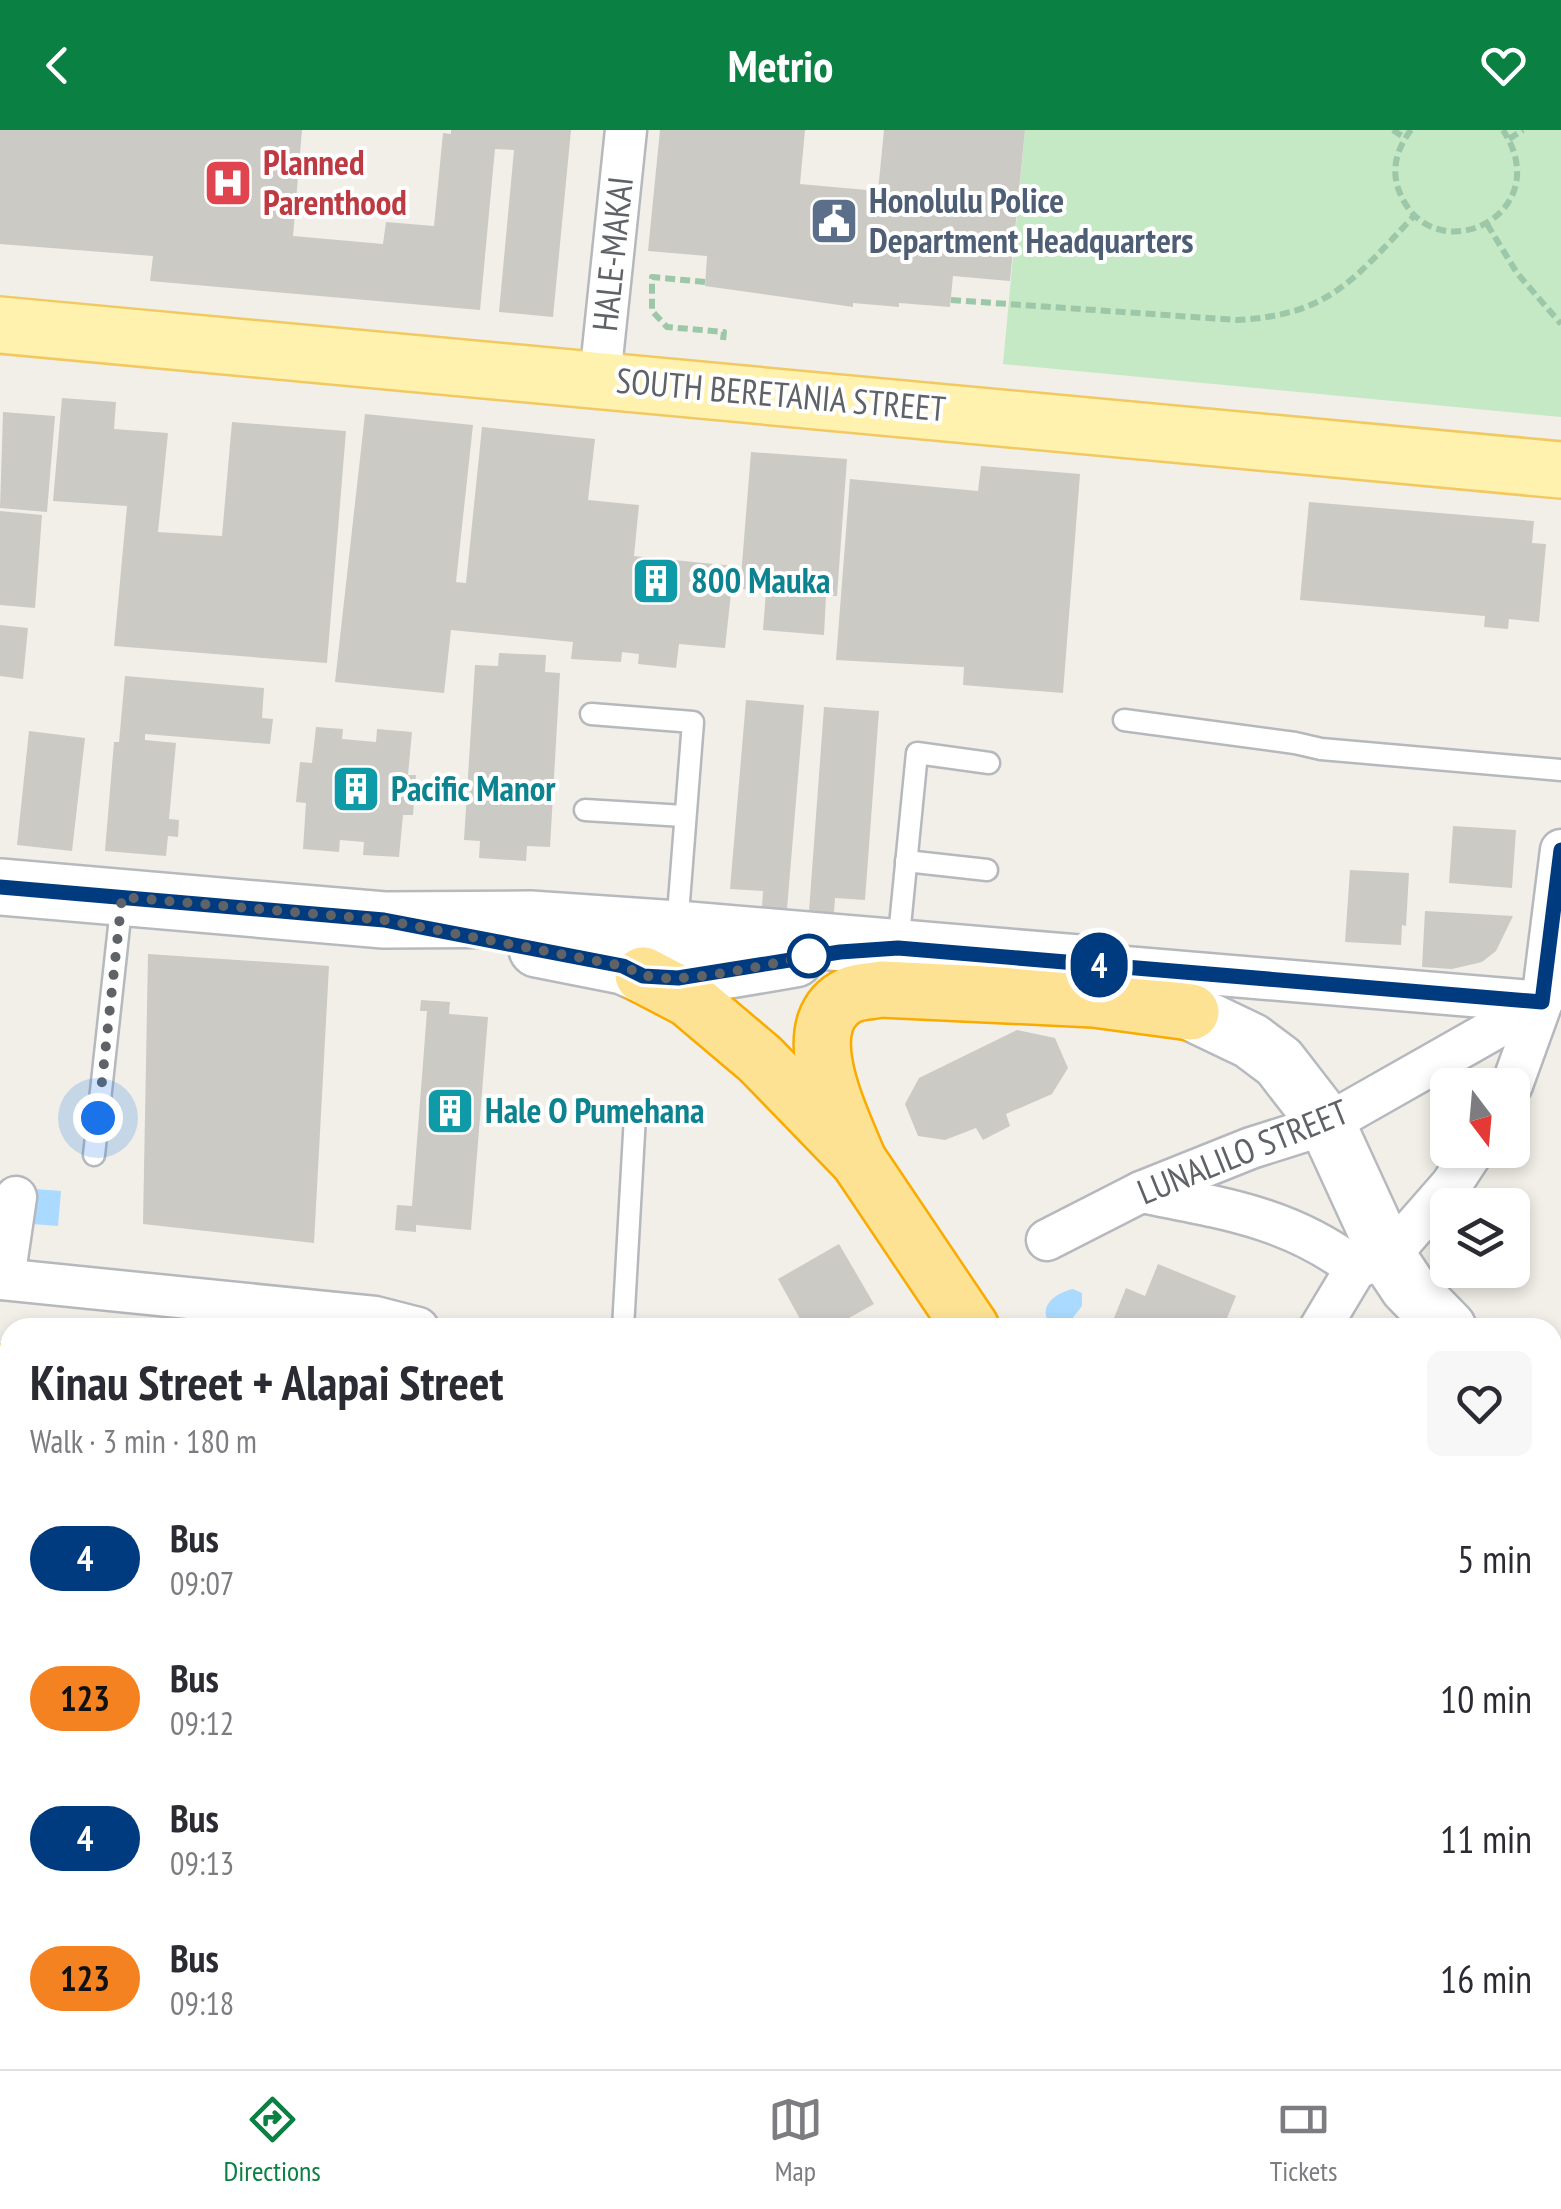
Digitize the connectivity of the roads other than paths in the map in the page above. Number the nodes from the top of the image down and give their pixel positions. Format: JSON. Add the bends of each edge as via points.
{"nodes":[{"id":1,"x":626,"y":130,"type":"edge"},
{"id":2,"x":0,"y":324,"type":"edge"},
{"id":3,"x":600,"y":378,"type":"junction"},
{"id":4,"x":1561,"y":470,"type":"edge"},
{"id":5,"x":591,"y":714,"type":"dead end"},
{"id":6,"x":1124,"y":720,"type":"dead end"},
{"id":7,"x":989,"y":762,"type":"dead end"},
{"id":8,"x":1561,"y":770,"type":"edge"},
{"id":9,"x":585,"y":810,"type":"dead end"},
{"id":10,"x":684,"y":816,"type":"junction"},
{"id":11,"x":1561,"y":850,"type":"edge"},
{"id":12,"x":906,"y":861,"type":"junction"},
{"id":13,"x":986,"y":870,"type":"dead end"},
{"id":14,"x":0,"y":887,"type":"edge"},
{"id":15,"x":122,"y":897,"type":"junction"},
{"id":16,"x":384,"y":920,"type":"junction"},
{"id":17,"x":677,"y":929,"type":"junction"},
{"id":18,"x":898,"y":948,"type":"junction"},
{"id":19,"x":1090,"y":964,"type":"junction"},
{"id":20,"x":643,"y":976,"type":"junction"},
{"id":21,"x":1551,"y":1010,"type":"edge"},
{"id":22,"x":1190,"y":1012,"type":"junction"},
{"id":23,"x":1521,"y":1068,"type":"edge"},
{"id":24,"x":635,"y":1116,"type":"dead end"},
{"id":25,"x":1327,"y":1124,"type":"junction"},
{"id":26,"x":1251,"y":1148,"type":"junction"},
{"id":27,"x":94,"y":1156,"type":"dead end"},
{"id":28,"x":858,"y":1160,"type":"junction"},
{"id":29,"x":1462,"y":1168,"type":"edge"},
{"id":30,"x":1141,"y":1192,"type":"junction"},
{"id":31,"x":16,"y":1197,"type":"dead end"},
{"id":32,"x":1246,"y":1213,"type":"junction"},
{"id":33,"x":1047,"y":1240,"type":"dead end"},
{"id":34,"x":1372,"y":1262,"type":"junction"},
{"id":35,"x":2,"y":1279,"type":"edge"},
{"id":36,"x":375,"y":1318,"type":"edge"},
{"id":37,"x":623,"y":1318,"type":"edge"},
{"id":38,"x":964,"y":1318,"type":"edge"},
{"id":39,"x":1328,"y":1318,"type":"edge"},
{"id":40,"x":1438,"y":1318,"type":"edge"}],
"edges":[{"from":1,"to":3,"type":"street","name":"HALE-MAKAI"},
{"from":2,"to":3,"type":"main road","name":"SOUTH BERETANIA STREET"},
{"from":3,"to":4,"type":"main road","name":"SOUTH BERETANIA STREET"},
{"from":5,"to":10,"type":"lane","via":[[693,722]]},
{"from":6,"to":8,"type":"lane","via":[[1322,749]]},
{"from":7,"to":12,"type":"lane","via":[[917,753]]},
{"from":9,"to":10,"type":"lane"},
{"from":10,"to":17,"type":"lane"},
{"from":11,"to":21,"type":"street"},
{"from":12,"to":13,"type":"lane"},
{"from":12,"to":18,"type":"lane"},
{"from":14,"to":15,"type":"street"},
{"from":15,"to":16,"type":"street"},
{"from":15,"to":27,"type":"lane"},
{"from":16,"to":17,"type":"street","via":[[530,919]]},
{"from":16,"to":20,"type":"street","via":[[623,966]]},
{"from":17,"to":18,"type":"street"},
{"from":18,"to":19,"type":"street"},
{"from":18,"to":20,"type":"street","via":[[678,978]]},
{"from":19,"to":21,"type":"street"},
{"from":19,"to":22,"type":"street"},
{"from":20,"to":28,"type":"highway","via":[[689,999],[760,1059]]},
{"from":21,"to":23,"type":"street"},
{"from":21,"to":25,"type":"street","name":"LUNALILO STREET"},
{"from":22,"to":25,"type":"street","via":[[1279,1062]]},
{"from":22,"to":28,"type":"highway","via":[[1094,999],[881,988],[849,996],[831,1013],[822,1039],[824,1071]]},
{"from":24,"to":37,"type":"lane"},
{"from":25,"to":26,"type":"street","name":"LUNALILO STREET"},
{"from":25,"to":34,"type":"street"},
{"from":26,"to":30,"type":"street","name":"LUNALILO STREET"},
{"from":26,"to":32,"type":"street","via":[[1240,1174]]},
{"from":28,"to":38,"type":"highway"},
{"from":29,"to":34,"type":"street"},
{"from":30,"to":32,"type":"street"},
{"from":30,"to":33,"type":"street","name":"LUNALILO STREET"},
{"from":31,"to":35,"type":"street"},
{"from":32,"to":34,"type":"street"},
{"from":34,"to":39,"type":"street"},
{"from":34,"to":40,"type":"street"},
{"from":35,"to":36,"type":"street"}]}
